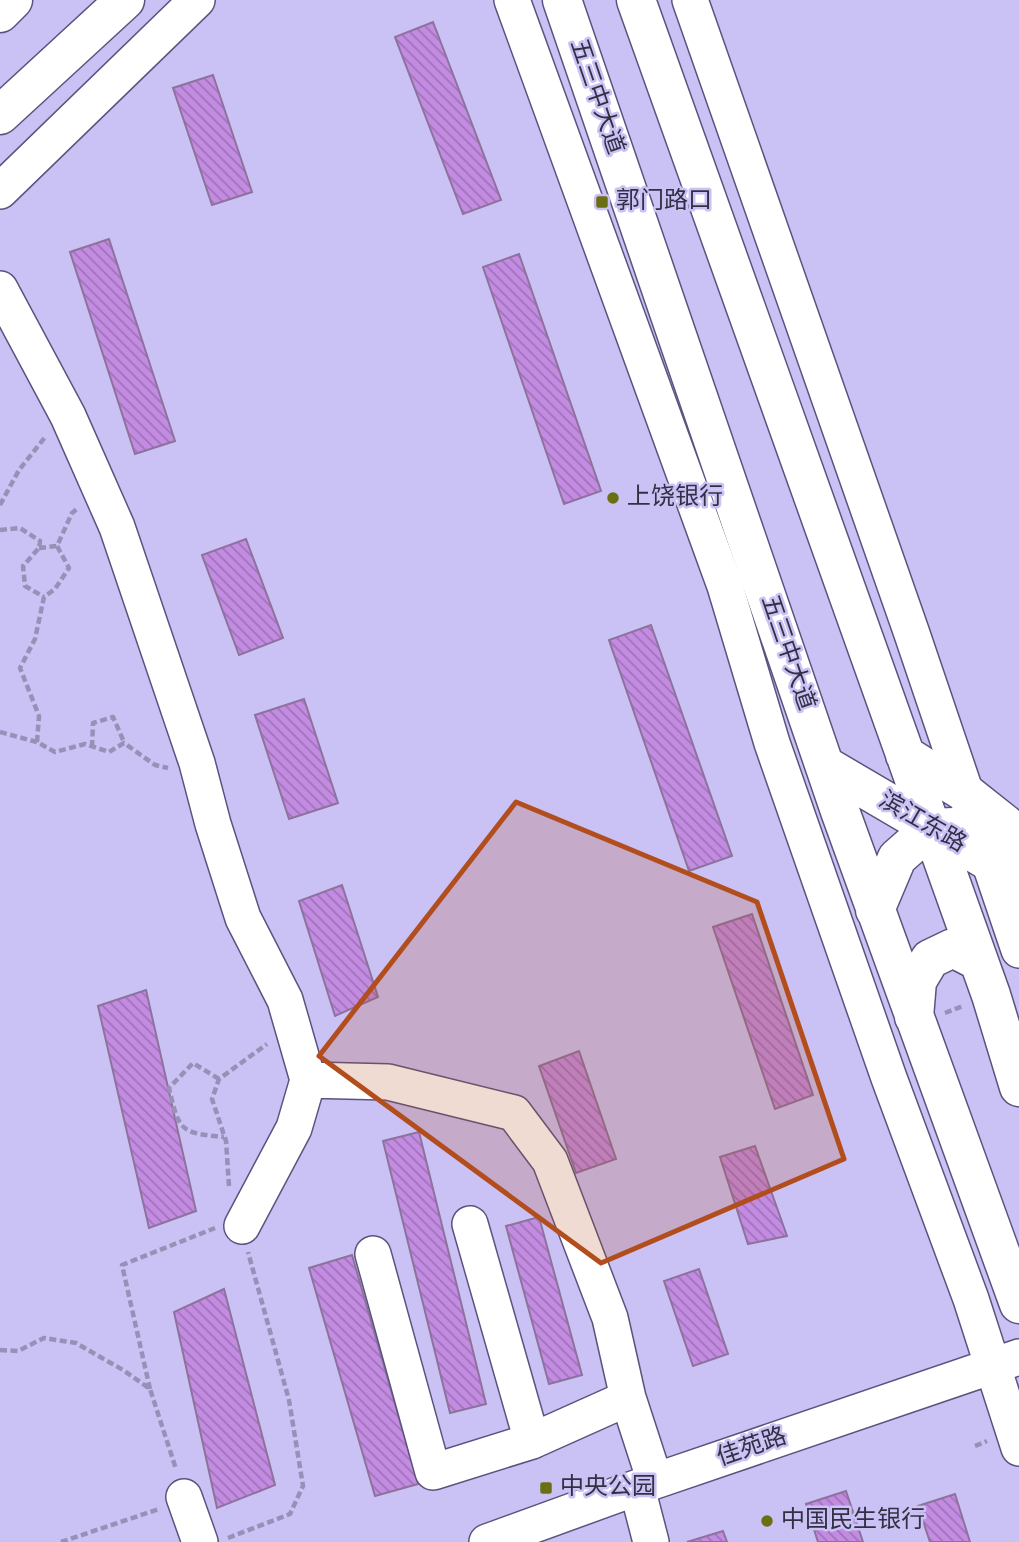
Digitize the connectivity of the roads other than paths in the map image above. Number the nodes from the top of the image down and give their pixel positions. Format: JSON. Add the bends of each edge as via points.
{"nodes":[{"id":1,"x":13,"y":0,"type":"edge"},
{"id":2,"x":125,"y":0,"type":"edge"},
{"id":3,"x":197,"y":0,"type":"edge"},
{"id":4,"x":512,"y":0,"type":"edge"},
{"id":5,"x":562,"y":0,"type":"edge"},
{"id":6,"x":636,"y":0,"type":"edge"},
{"id":7,"x":690,"y":0,"type":"edge"},
{"id":8,"x":0,"y":13,"type":"edge"},
{"id":9,"x":0,"y":115,"type":"edge"},
{"id":10,"x":0,"y":191,"type":"edge"},
{"id":11,"x":0,"y":289,"type":"edge"},
{"id":12,"x":905,"y":755,"type":"junction"},
{"id":13,"x":826,"y":766,"type":"junction"},
{"id":14,"x":972,"y":810,"type":"junction"},
{"id":15,"x":931,"y":828,"type":"junction"},
{"id":16,"x":1019,"y":837,"type":"edge"},
{"id":17,"x":1004,"y":871,"type":"edge"},
{"id":18,"x":875,"y":910,"type":"junction"},
{"id":19,"x":1019,"y":950,"type":"edge"},
{"id":20,"x":978,"y":961,"type":"junction"},
{"id":21,"x":914,"y":1017,"type":"junction"},
{"id":22,"x":308,"y":1080,"type":"junction"},
{"id":23,"x":1019,"y":1087,"type":"edge"},
{"id":24,"x":470,"y":1224,"type":"dead end"},
{"id":25,"x":242,"y":1226,"type":"road end"},
{"id":26,"x":373,"y":1254,"type":"dead end"},
{"id":27,"x":1019,"y":1304,"type":"edge"},
{"id":28,"x":1006,"y":1362,"type":"edge"},
{"id":29,"x":628,"y":1398,"type":"junction"},
{"id":30,"x":532,"y":1441,"type":"junction"},
{"id":31,"x":1019,"y":1448,"type":"edge"},
{"id":32,"x":646,"y":1484,"type":"junction"},
{"id":33,"x":184,"y":1497,"type":"road end"},
{"id":34,"x":200,"y":1542,"type":"edge"},
{"id":35,"x":487,"y":1542,"type":"edge"},
{"id":36,"x":651,"y":1542,"type":"edge"}],
"edges":[{"from":1,"to":8,"type":"main road"},
{"from":2,"to":9,"type":"main road"},
{"from":3,"to":10,"type":"street"},
{"from":4,"to":28,"type":"street","via":[[726,586],[772,743],[889,1078],[971,1300]]},
{"from":5,"to":13,"type":"main road","name":"五三中大道"},
{"from":6,"to":12,"type":"main road"},
{"from":7,"to":14,"type":"street"},
{"from":11,"to":22,"type":"street","via":[[68,416],[117,527],[197,763],[243,918],[285,1000]]},
{"from":12,"to":14,"type":"main road","name":"滨江东路"},
{"from":12,"to":15,"type":"main road"},
{"from":13,"to":15,"type":"main road","name":"滨江东路"},
{"from":13,"to":18,"type":"main road","name":"五三中大道"},
{"from":14,"to":15,"type":"main road"},
{"from":14,"to":16,"type":"main road","name":"滨江东路"},
{"from":14,"to":17,"type":"street"},
{"from":15,"to":17,"type":"main road","name":"滨江东路"},
{"from":15,"to":18,"type":"main road","via":[[897,858]]},
{"from":15,"to":20,"type":"main road"},
{"from":17,"to":19,"type":"street"},
{"from":18,"to":21,"type":"main road","name":"五三中大道"},
{"from":20,"to":21,"type":"main road","via":[[953,948],[930,959],[917,981]]},
{"from":20,"to":23,"type":"main road"},
{"from":21,"to":27,"type":"main road","name":"五三中大道"},
{"from":22,"to":25,"type":"street","via":[[295,1128]]},
{"from":22,"to":29,"type":"street","via":[[388,1082],[514,1113],[550,1161],[610,1318]]},
{"from":24,"to":30,"type":"street"},
{"from":26,"to":30,"type":"street","via":[[433,1472]]},
{"from":28,"to":31,"type":"street"},
{"from":28,"to":32,"type":"street","name":"佳苑路"},
{"from":29,"to":30,"type":"street"},
{"from":29,"to":32,"type":"street"},
{"from":32,"to":35,"type":"street","name":"佳苑路"},
{"from":32,"to":36,"type":"street"},
{"from":33,"to":34,"type":"street"}]}
